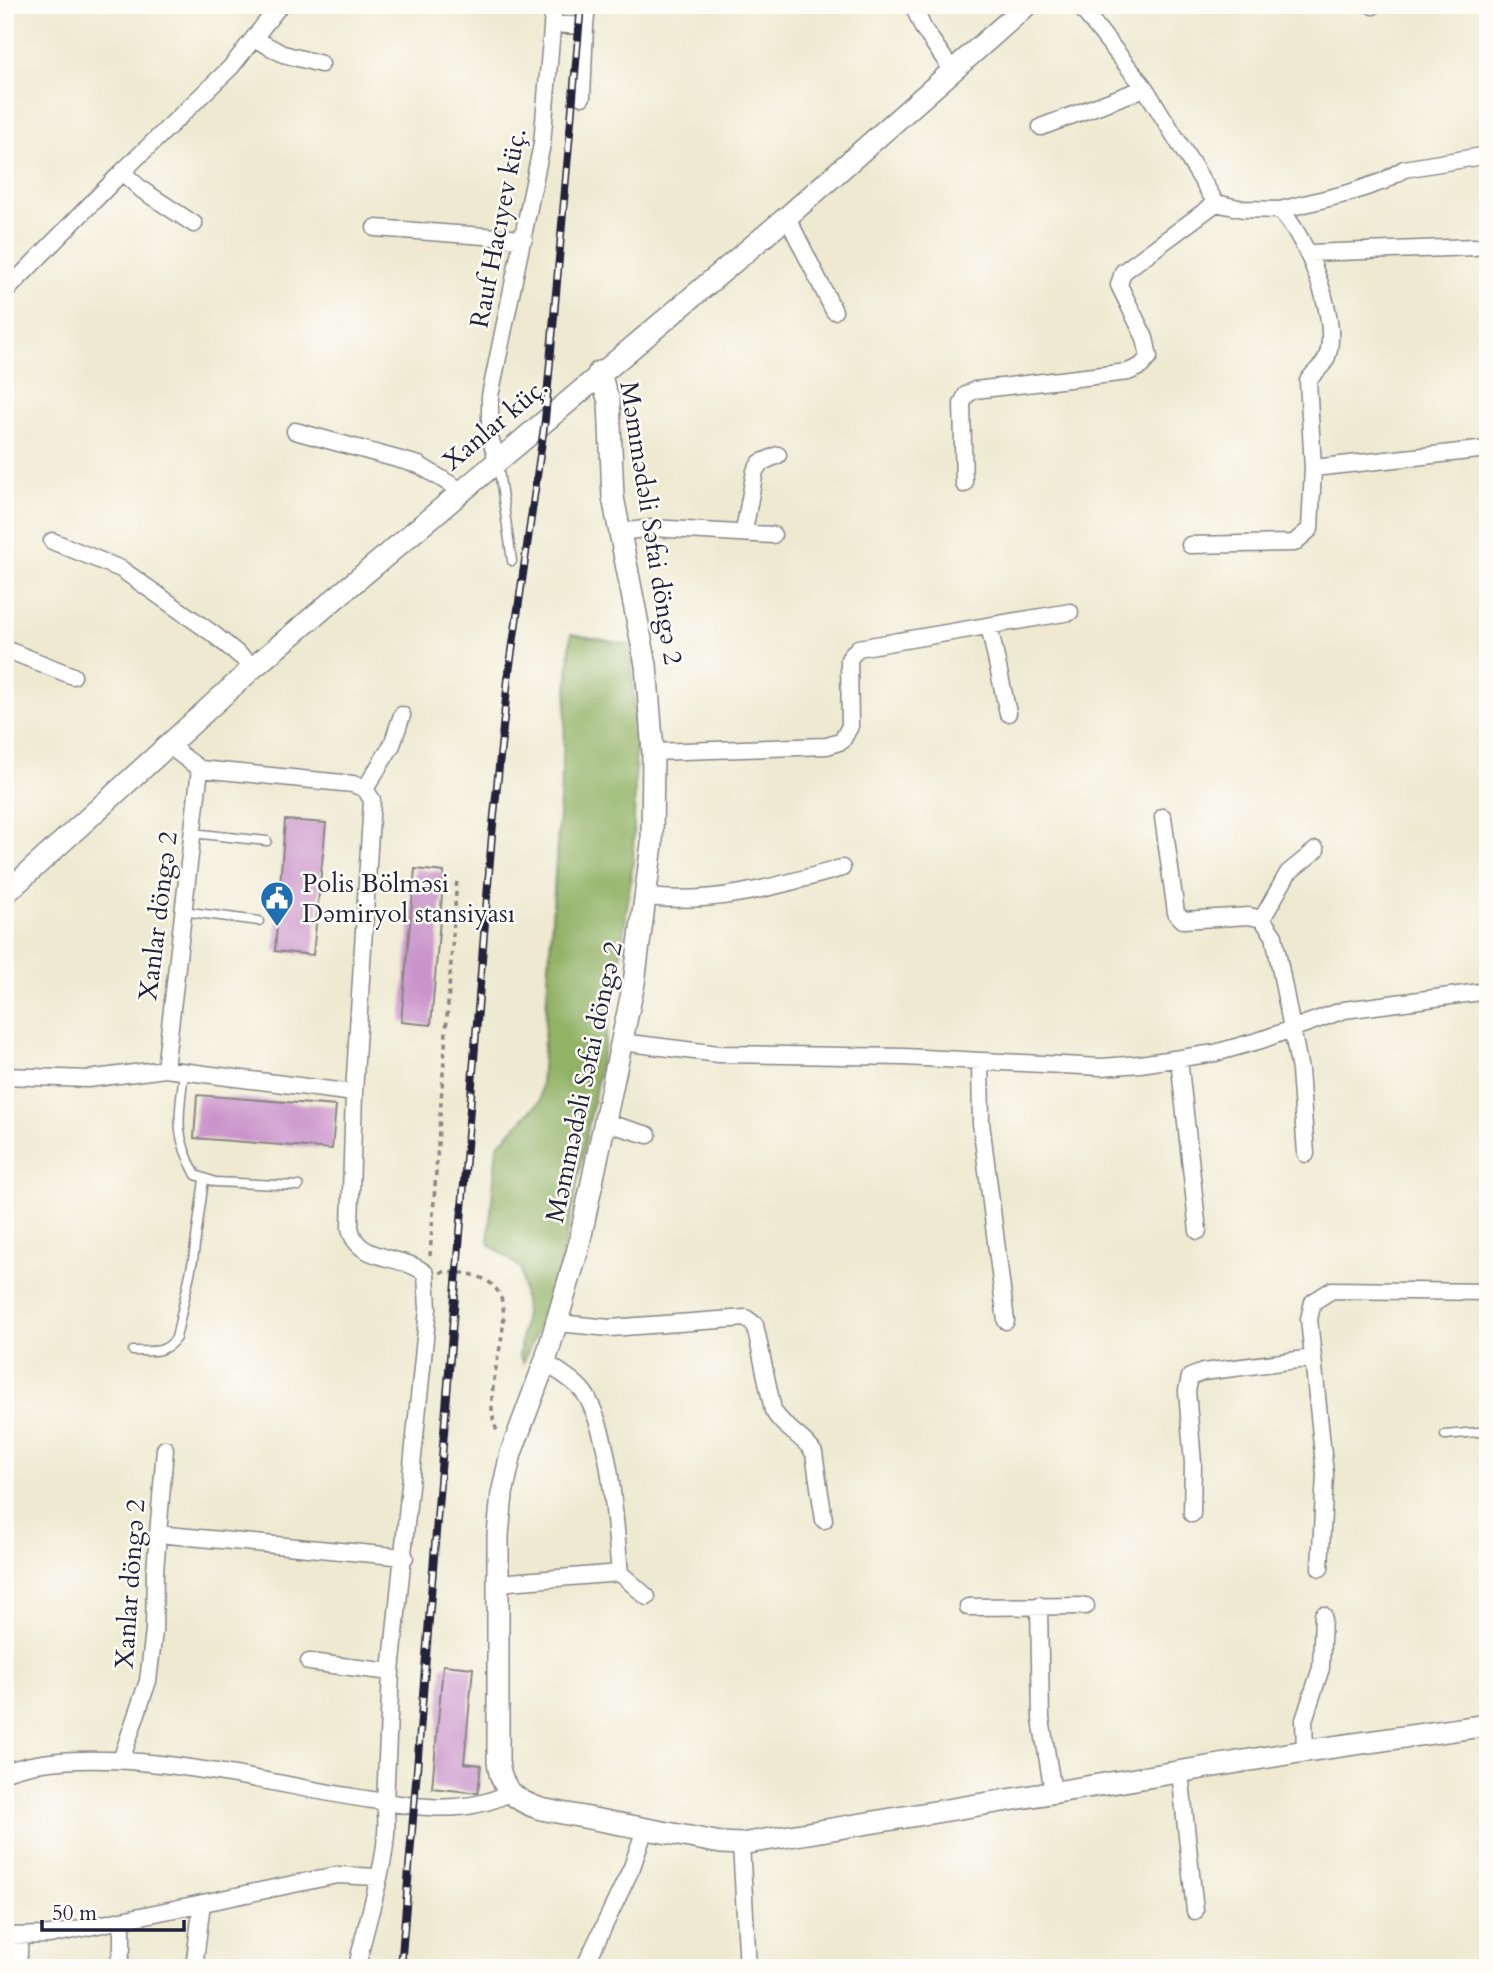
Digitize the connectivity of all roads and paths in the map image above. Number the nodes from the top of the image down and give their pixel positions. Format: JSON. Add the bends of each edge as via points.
{"nodes":[{"id":1,"x":280,"y":5,"type":"edge"},
{"id":2,"x":554,"y":5,"type":"edge"},
{"id":3,"x":587,"y":5,"type":"edge"},
{"id":4,"x":913,"y":5,"type":"edge"},
{"id":5,"x":1027,"y":5,"type":"edge"},
{"id":6,"x":1079,"y":5,"type":"edge"},
{"id":7,"x":552,"y":24,"type":"junction"},
{"id":8,"x":585,"y":26,"type":"junction"},
{"id":9,"x":255,"y":39,"type":"junction"},
{"id":10,"x":321,"y":64,"type":"dead end"},
{"id":11,"x":952,"y":70,"type":"junction"},
{"id":12,"x":1145,"y":88,"type":"junction"},
{"id":13,"x":582,"y":97,"type":"dead end"},
{"id":14,"x":1041,"y":127,"type":"dead end"},
{"id":15,"x":1488,"y":155,"type":"edge"},
{"id":16,"x":122,"y":173,"type":"junction"},
{"id":17,"x":1216,"y":203,"type":"junction"},
{"id":18,"x":1280,"y":210,"type":"junction"},
{"id":19,"x":787,"y":217,"type":"junction"},
{"id":20,"x":194,"y":224,"type":"dead end"},
{"id":21,"x":375,"y":228,"type":"dead end"},
{"id":22,"x":524,"y":239,"type":"junction"},
{"id":23,"x":1475,"y":247,"type":"dead end"},
{"id":24,"x":1309,"y":253,"type":"junction"},
{"id":25,"x":5,"y":292,"type":"edge"},
{"id":26,"x":834,"y":312,"type":"dead end"},
{"id":27,"x":599,"y":372,"type":"junction"},
{"id":28,"x":295,"y":430,"type":"dead end"},
{"id":29,"x":1488,"y":449,"type":"edge"},
{"id":30,"x":778,"y":455,"type":"dead end"},
{"id":31,"x":497,"y":459,"type":"junction"},
{"id":32,"x":1313,"y":468,"type":"junction"},
{"id":33,"x":964,"y":484,"type":"dead end"},
{"id":34,"x":460,"y":490,"type":"junction"},
{"id":35,"x":744,"y":531,"type":"junction"},
{"id":36,"x":620,"y":532,"type":"junction"},
{"id":37,"x":773,"y":534,"type":"dead end"},
{"id":38,"x":52,"y":541,"type":"dead end"},
{"id":39,"x":1190,"y":545,"type":"dead end"},
{"id":40,"x":512,"y":561,"type":"dead end"},
{"id":41,"x":1070,"y":612,"type":"dead end"},
{"id":42,"x":989,"y":626,"type":"junction"},
{"id":43,"x":5,"y":649,"type":"edge"},
{"id":44,"x":254,"y":667,"type":"junction"},
{"id":45,"x":73,"y":676,"type":"dead end"},
{"id":46,"x":1008,"y":713,"type":"dead end"},
{"id":47,"x":401,"y":715,"type":"dead end"},
{"id":48,"x":168,"y":745,"type":"junction"},
{"id":49,"x":653,"y":752,"type":"junction"},
{"id":50,"x":200,"y":769,"type":"junction"},
{"id":51,"x":365,"y":789,"type":"junction"},
{"id":52,"x":1163,"y":817,"type":"dead end"},
{"id":53,"x":192,"y":833,"type":"junction"},
{"id":54,"x":267,"y":841,"type":"dead end"},
{"id":55,"x":1316,"y":850,"type":"dead end"},
{"id":56,"x":842,"y":868,"type":"dead end"},
{"id":57,"x":457,"y":878,"type":"dead end"},
{"id":58,"x":5,"y":894,"type":"edge"},
{"id":59,"x":648,"y":897,"type":"junction"},
{"id":60,"x":182,"y":911,"type":"junction"},
{"id":61,"x":1262,"y":919,"type":"junction"},
{"id":62,"x":259,"y":921,"type":"dead end"},
{"id":63,"x":1488,"y":990,"type":"edge"},
{"id":64,"x":1292,"y":1028,"type":"junction"},
{"id":65,"x":621,"y":1042,"type":"junction"},
{"id":66,"x":1178,"y":1059,"type":"junction"},
{"id":67,"x":980,"y":1061,"type":"junction"},
{"id":68,"x":165,"y":1069,"type":"junction"},
{"id":69,"x":184,"y":1072,"type":"junction"},
{"id":70,"x":5,"y":1077,"type":"edge"},
{"id":71,"x":354,"y":1093,"type":"junction"},
{"id":72,"x":603,"y":1122,"type":"junction"},
{"id":73,"x":648,"y":1135,"type":"dead end"},
{"id":74,"x":1306,"y":1153,"type":"dead end"},
{"id":75,"x":204,"y":1180,"type":"junction"},
{"id":76,"x":299,"y":1186,"type":"dead end"},
{"id":77,"x":1198,"y":1231,"type":"dead end"},
{"id":78,"x":426,"y":1274,"type":"junction"},
{"id":79,"x":1488,"y":1292,"type":"edge"},
{"id":80,"x":1006,"y":1321,"type":"dead end"},
{"id":81,"x":558,"y":1323,"type":"junction"},
{"id":82,"x":133,"y":1351,"type":"dead end"},
{"id":83,"x":1313,"y":1358,"type":"junction"},
{"id":84,"x":545,"y":1362,"type":"junction"},
{"id":85,"x":1488,"y":1431,"type":"edge"},
{"id":86,"x":1445,"y":1435,"type":"dead end"},
{"id":87,"x":165,"y":1449,"type":"dead end"},
{"id":88,"x":511,"y":1453,"type":"junction"},
{"id":89,"x":1192,"y":1514,"type":"dead end"},
{"id":90,"x":824,"y":1520,"type":"dead end"},
{"id":91,"x":157,"y":1534,"type":"junction"},
{"id":92,"x":405,"y":1557,"type":"junction"},
{"id":93,"x":1320,"y":1568,"type":"dead end"},
{"id":94,"x":620,"y":1573,"type":"junction"},
{"id":95,"x":498,"y":1583,"type":"junction"},
{"id":96,"x":647,"y":1597,"type":"dead end"},
{"id":97,"x":1039,"y":1605,"type":"junction"},
{"id":98,"x":1086,"y":1606,"type":"dead end"},
{"id":99,"x":968,"y":1607,"type":"dead end"},
{"id":100,"x":1323,"y":1615,"type":"dead end"},
{"id":101,"x":309,"y":1662,"type":"dead end"},
{"id":102,"x":391,"y":1672,"type":"junction"},
{"id":103,"x":1488,"y":1725,"type":"edge"},
{"id":104,"x":1305,"y":1751,"type":"junction"},
{"id":105,"x":121,"y":1760,"type":"junction"},
{"id":106,"x":5,"y":1772,"type":"edge"},
{"id":107,"x":1180,"y":1772,"type":"junction"},
{"id":108,"x":1053,"y":1792,"type":"junction"},
{"id":109,"x":509,"y":1793,"type":"junction"},
{"id":110,"x":385,"y":1802,"type":"junction"},
{"id":111,"x":645,"y":1829,"type":"junction"},
{"id":112,"x":741,"y":1844,"type":"junction"},
{"id":113,"x":377,"y":1877,"type":"junction"},
{"id":114,"x":202,"y":1903,"type":"junction"},
{"id":115,"x":1195,"y":1911,"type":"dead end"},
{"id":116,"x":122,"y":1920,"type":"junction"},
{"id":117,"x":13,"y":1936,"type":"edge"},
{"id":118,"x":18,"y":1968,"type":"edge"},
{"id":119,"x":117,"y":1968,"type":"edge"},
{"id":120,"x":194,"y":1968,"type":"edge"},
{"id":121,"x":356,"y":1968,"type":"edge"},
{"id":122,"x":584,"y":1968,"type":"edge"},
{"id":123,"x":748,"y":1968,"type":"edge"}],
"edges":[{"from":1,"to":9,"type":"street"},
{"from":2,"to":7,"type":"street","name":"Rauf Hacıyev küç."},
{"from":3,"to":8,"type":"street"},
{"from":4,"to":11,"type":"street","via":[[923,29]]},
{"from":5,"to":11,"type":"street","name":"Xanlar küç."},
{"from":6,"to":12,"type":"street"},
{"from":7,"to":8,"type":"street"},
{"from":7,"to":22,"type":"street","name":"Rauf Hacıyev küç.","via":[[544,135]]},
{"from":8,"to":13,"type":"street"},
{"from":9,"to":10,"type":"street","via":[[283,54]]},
{"from":9,"to":16,"type":"street","via":[[197,103]]},
{"from":11,"to":19,"type":"street","name":"Xanlar küç."},
{"from":12,"to":14,"type":"street"},
{"from":12,"to":17,"type":"street"},
{"from":15,"to":18,"type":"street","via":[[1404,169],[1349,193]]},
{"from":16,"to":20,"type":"street"},
{"from":16,"to":25,"type":"street"},
{"from":17,"to":18,"type":"street"},
{"from":17,"to":33,"type":"street","via":[[1124,272],[1119,285],[1146,338],[1149,357],[1142,366],[1128,372],[975,390],[966,395],[962,404]]},
{"from":18,"to":24,"type":"street"},
{"from":19,"to":26,"type":"street"},
{"from":19,"to":27,"type":"street","name":"Xanlar küç."},
{"from":21,"to":22,"type":"street"},
{"from":22,"to":31,"type":"street","name":"Rauf Hacıyev küç.","via":[[491,396],[491,438]]},
{"from":23,"to":24,"type":"street"},
{"from":24,"to":32,"type":"street","via":[[1331,326],[1325,362],[1307,381]]},
{"from":27,"to":31,"type":"street","name":"Xanlar küç."},
{"from":27,"to":36,"type":"street","name":"Məmmədəli Səfai döngə 2","via":[[609,401],[613,497]]},
{"from":28,"to":34,"type":"street","via":[[419,465]]},
{"from":29,"to":32,"type":"street"},
{"from":30,"to":35,"type":"street","via":[[760,463],[755,471]]},
{"from":31,"to":34,"type":"street","name":"Xanlar küç."},
{"from":31,"to":40,"type":"lane"},
{"from":32,"to":39,"type":"street","via":[[1310,529],[1294,543]]},
{"from":34,"to":44,"type":"street","name":"Xanlar küç."},
{"from":35,"to":36,"type":"street","via":[[652,528]]},
{"from":35,"to":37,"type":"street"},
{"from":36,"to":49,"type":"street","name":"Məmmədəli Səfai döngə 2","via":[[646,665]]},
{"from":38,"to":44,"type":"street","via":[[121,569]]},
{"from":41,"to":42,"type":"street"},
{"from":42,"to":46,"type":"street"},
{"from":42,"to":49,"type":"street","via":[[858,648],[849,659],[850,726],[842,741],[827,746]]},
{"from":43,"to":45,"type":"street"},
{"from":44,"to":48,"type":"street","name":"Xanlar küç."},
{"from":47,"to":51,"type":"street","via":[[392,744]]},
{"from":48,"to":50,"type":"street"},
{"from":48,"to":58,"type":"street","name":"Xanlar küç."},
{"from":49,"to":59,"type":"street","name":"Məmmədəli Səfai döngə 2"},
{"from":50,"to":51,"type":"street","via":[[353,784]]},
{"from":50,"to":53,"type":"street","name":"Xanlar döngə 2"},
{"from":51,"to":71,"type":"street","via":[[374,812]]},
{"from":52,"to":61,"type":"street","via":[[1176,913],[1183,920]]},
{"from":53,"to":54,"type":"lane"},
{"from":53,"to":60,"type":"street","name":"Xanlar döngə 2"},
{"from":55,"to":61,"type":"street","via":[[1288,873]]},
{"from":56,"to":59,"type":"street","via":[[727,897]]},
{"from":57,"to":78,"type":"path"},
{"from":59,"to":65,"type":"street","name":"Məmmədəli Səfai döngə 2"},
{"from":60,"to":62,"type":"lane"},
{"from":60,"to":68,"type":"street","name":"Xanlar döngə 2"},
{"from":61,"to":64,"type":"street","via":[[1274,936]]},
{"from":63,"to":64,"type":"street","via":[[1344,1010]]},
{"from":64,"to":66,"type":"street"},
{"from":64,"to":74,"type":"street"},
{"from":65,"to":67,"type":"street","via":[[719,1054]]},
{"from":65,"to":72,"type":"street","name":"Məmmədəli Səfai döngə 2"},
{"from":66,"to":67,"type":"street","via":[[1102,1067]]},
{"from":66,"to":77,"type":"street"},
{"from":67,"to":80,"type":"street","via":[[981,1123]]},
{"from":68,"to":69,"type":"street"},
{"from":68,"to":70,"type":"street","via":[[88,1079]]},
{"from":69,"to":71,"type":"street"},
{"from":69,"to":75,"type":"lane","via":[[178,1126],[181,1149]]},
{"from":71,"to":78,"type":"street","via":[[352,1237],[369,1252],[410,1263]]},
{"from":72,"to":73,"type":"street"},
{"from":72,"to":81,"type":"street","name":"Məmmədəli Səfai döngə 2","via":[[578,1250]]},
{"from":75,"to":76,"type":"lane"},
{"from":75,"to":82,"type":"lane","via":[[194,1260],[176,1338],[170,1348]]},
{"from":78,"to":88,"type":"path","via":[[481,1276],[501,1294],[492,1414]]},
{"from":78,"to":92,"type":"street","via":[[428,1309]]},
{"from":79,"to":83,"type":"street","via":[[1332,1290],[1314,1302],[1309,1319]]},
{"from":81,"to":84,"type":"street","name":"Məmmədəli Səfai döngə 2"},
{"from":81,"to":90,"type":"street","via":[[610,1328],[746,1318],[755,1325],[779,1420],[814,1453]]},
{"from":83,"to":89,"type":"street","via":[[1190,1377],[1186,1391]]},
{"from":83,"to":93,"type":"street","via":[[1325,1475]]},
{"from":84,"to":88,"type":"street","name":"Məmmədəli Səfai döngə 2"},
{"from":84,"to":94,"type":"street","via":[[586,1396],[599,1430]]},
{"from":85,"to":86,"type":"lane"},
{"from":87,"to":91,"type":"street","name":"Xanlar döngə 2"},
{"from":88,"to":95,"type":"street","name":"Məmmədəli Səfai döngə 2","via":[[498,1535]]},
{"from":91,"to":92,"type":"street"},
{"from":91,"to":105,"type":"street","name":"Xanlar döngə 2","via":[[155,1631],[148,1681]]},
{"from":92,"to":102,"type":"street"},
{"from":94,"to":95,"type":"street"},
{"from":94,"to":96,"type":"street"},
{"from":95,"to":109,"type":"street","name":"Məmmədəli Səfai döngə 2","via":[[498,1761]]},
{"from":97,"to":98,"type":"street"},
{"from":97,"to":99,"type":"street"},
{"from":97,"to":108,"type":"street","via":[[1041,1719]]},
{"from":100,"to":104,"type":"street","via":[[1321,1668],[1304,1720]]},
{"from":101,"to":102,"type":"street"},
{"from":102,"to":110,"type":"street"},
{"from":103,"to":104,"type":"street"},
{"from":104,"to":107,"type":"street"},
{"from":105,"to":106,"type":"street","via":[[67,1760]]},
{"from":105,"to":110,"type":"street"},
{"from":107,"to":108,"type":"street"},
{"from":107,"to":115,"type":"street"},
{"from":108,"to":112,"type":"street"},
{"from":109,"to":110,"type":"street","via":[[478,1806],[416,1808]]},
{"from":109,"to":111,"type":"street","via":[[541,1809]]},
{"from":110,"to":113,"type":"street","via":[[388,1823]]},
{"from":111,"to":112,"type":"street"},
{"from":111,"to":122,"type":"street"},
{"from":112,"to":123,"type":"street"},
{"from":113,"to":114,"type":"street","via":[[337,1875]]},
{"from":113,"to":121,"type":"street"},
{"from":114,"to":116,"type":"street"},
{"from":114,"to":120,"type":"street"},
{"from":116,"to":117,"type":"street","via":[[50,1935]]},
{"from":116,"to":119,"type":"street"},
{"from":117,"to":118,"type":"street"}]}
